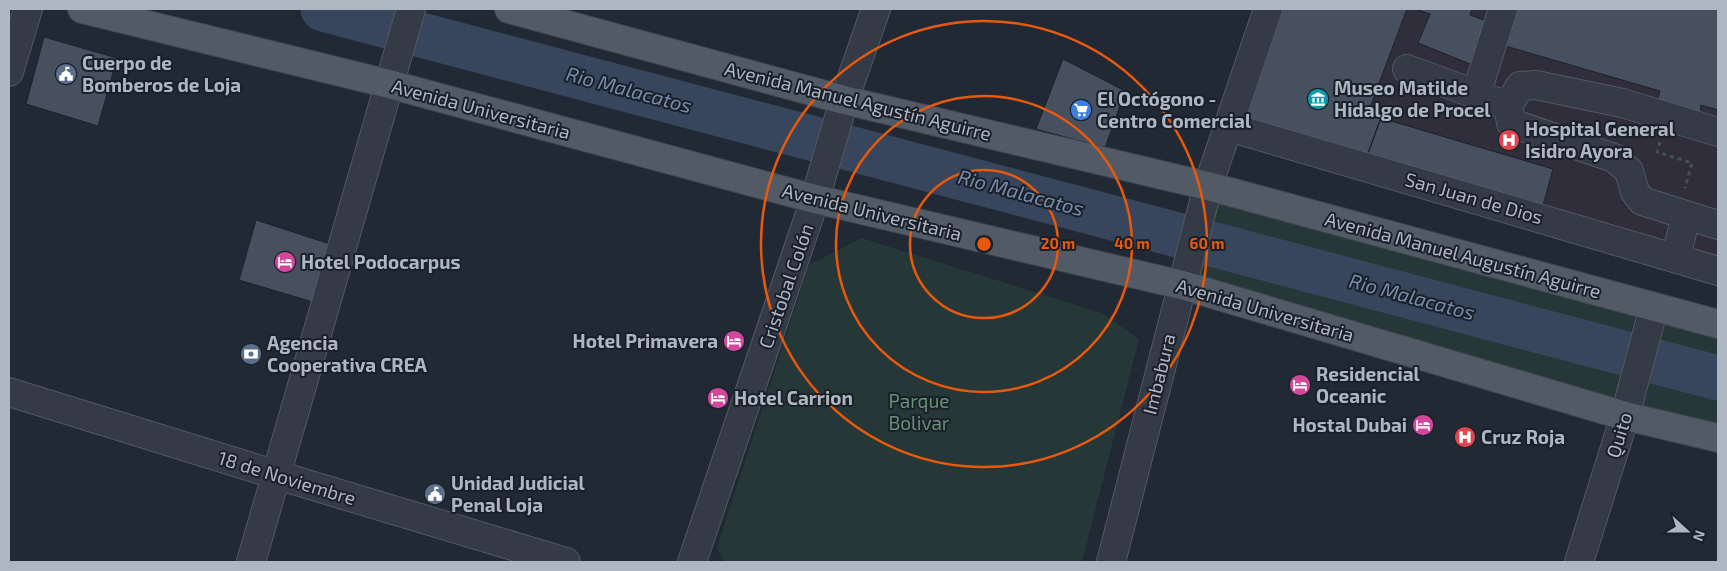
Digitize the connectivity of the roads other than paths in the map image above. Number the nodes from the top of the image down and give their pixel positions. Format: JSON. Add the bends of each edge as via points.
{"nodes":[{"id":1,"x":28,"y":9,"type":"edge"},
{"id":2,"x":82,"y":9,"type":"edge"},
{"id":3,"x":411,"y":9,"type":"edge"},
{"id":4,"x":509,"y":9,"type":"edge"},
{"id":5,"x":876,"y":9,"type":"edge"},
{"id":6,"x":1268,"y":9,"type":"edge"},
{"id":7,"x":1503,"y":9,"type":"edge"},
{"id":8,"x":1407,"y":69,"type":"dead end"},
{"id":9,"x":9,"y":72,"type":"edge"},
{"id":10,"x":392,"y":76,"type":"junction"},
{"id":11,"x":1476,"y":95,"type":"junction"},
{"id":12,"x":843,"y":105,"type":"junction"},
{"id":13,"x":1508,"y":106,"type":"junction"},
{"id":14,"x":1229,"y":126,"type":"junction"},
{"id":15,"x":1718,"y":132,"type":"edge"},
{"id":16,"x":1207,"y":190,"type":"junction"},
{"id":17,"x":818,"y":191,"type":"junction"},
{"id":18,"x":1681,"y":213,"type":"junction"},
{"id":19,"x":1718,"y":225,"type":"edge"},
{"id":20,"x":1676,"y":258,"type":"junction"},
{"id":21,"x":1718,"y":271,"type":"edge"},
{"id":22,"x":1182,"y":282,"type":"junction"},
{"id":23,"x":1652,"y":314,"type":"junction"},
{"id":24,"x":1718,"y":324,"type":"edge"},
{"id":25,"x":9,"y":392,"type":"edge"},
{"id":26,"x":1627,"y":410,"type":"junction"},
{"id":27,"x":1718,"y":438,"type":"edge"},
{"id":28,"x":276,"y":476,"type":"junction"},
{"id":29,"x":251,"y":562,"type":"edge"},
{"id":30,"x":566,"y":562,"type":"edge"},
{"id":31,"x":692,"y":562,"type":"edge"},
{"id":32,"x":1111,"y":562,"type":"edge"},
{"id":33,"x":1579,"y":562,"type":"edge"}],
"edges":[{"from":1,"to":9,"type":"street"},
{"from":2,"to":10,"type":"main road","name":"Avenida Universitaria"},
{"from":3,"to":10,"type":"street"},
{"from":4,"to":12,"type":"main road","name":"Avenida Manuel Agustín Aguirre"},
{"from":5,"to":12,"type":"street","name":"Cristobal Colón"},
{"from":6,"to":14,"type":"street","name":"Imbabura"},
{"from":7,"to":11,"type":"street"},
{"from":8,"to":11,"type":"street"},
{"from":10,"to":17,"type":"main road","name":"Avenida Universitaria"},
{"from":10,"to":28,"type":"street"},
{"from":11,"to":13,"type":"street"},
{"from":12,"to":16,"type":"main road","name":"Avenida Manuel Agustín Aguirre"},
{"from":12,"to":17,"type":"street","name":"Cristobal Colón"},
{"from":13,"to":15,"type":"street","via":[[1520,86],[1536,85],[1622,103]]},
{"from":13,"to":18,"type":"street","via":[[1511,123],[1614,158],[1629,172],[1635,192],[1642,201]]},
{"from":14,"to":16,"type":"street","name":"Imbabura"},
{"from":14,"to":20,"type":"street","name":"San Juan de Dios"},
{"from":16,"to":22,"type":"street","name":"Imbabura"},
{"from":16,"to":23,"type":"main road","name":"Avenida Manuel Augustín Aguirre"},
{"from":17,"to":22,"type":"main road","name":"Avenida Universitaria"},
{"from":17,"to":31,"type":"street","name":"Cristobal Colón"},
{"from":18,"to":19,"type":"street"},
{"from":18,"to":20,"type":"street"},
{"from":20,"to":21,"type":"street","name":"San Juan de Dios"},
{"from":22,"to":26,"type":"main road","name":"Avenida Universitaria"},
{"from":22,"to":32,"type":"street","name":"Imbabura"},
{"from":23,"to":24,"type":"main road","name":"Avenida Manuel Augustín Aguirre"},
{"from":23,"to":26,"type":"street","name":"Quito"},
{"from":25,"to":28,"type":"street","name":"18 de Noviembre"},
{"from":26,"to":27,"type":"main road","name":"Avenida Universitaria"},
{"from":26,"to":33,"type":"street","name":"Quito"},
{"from":28,"to":29,"type":"street"},
{"from":28,"to":30,"type":"street","name":"18 de Noviembre"}]}
